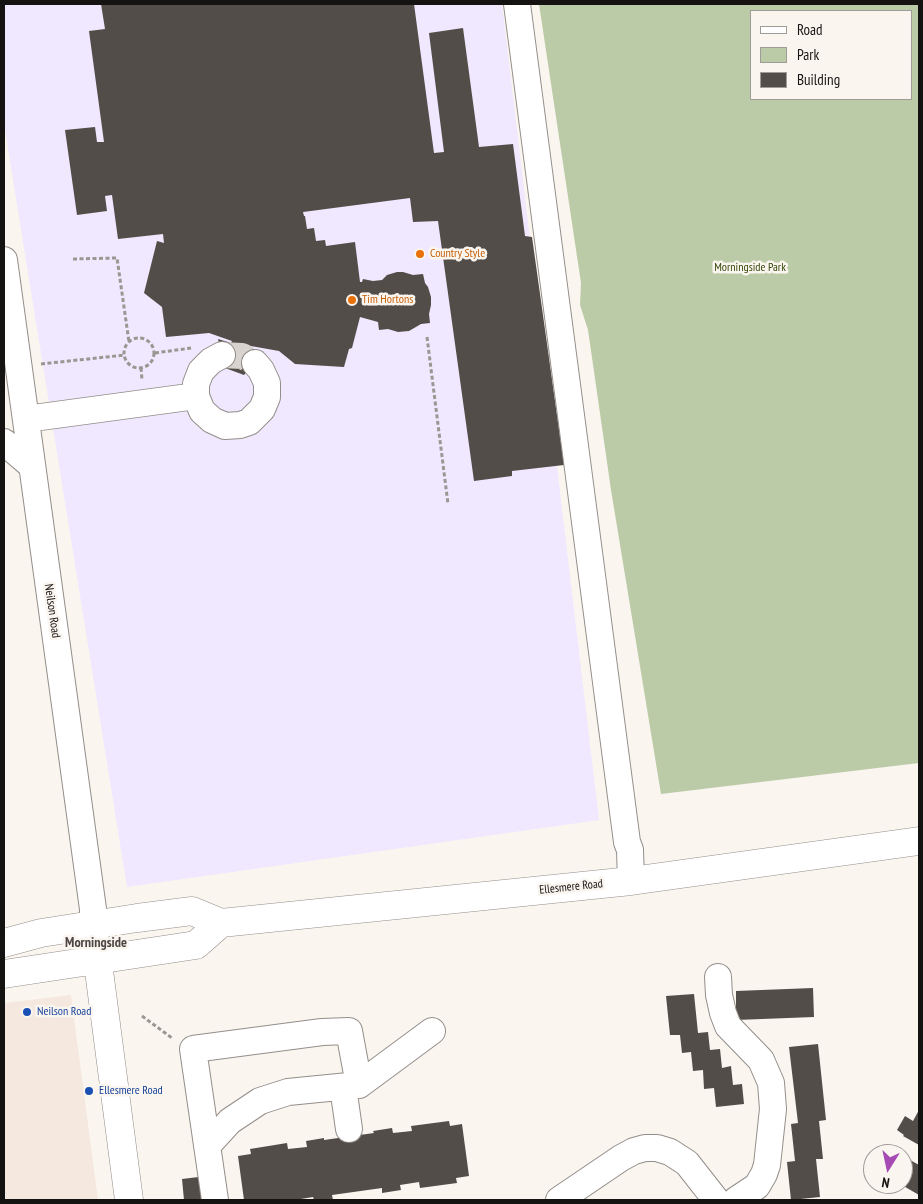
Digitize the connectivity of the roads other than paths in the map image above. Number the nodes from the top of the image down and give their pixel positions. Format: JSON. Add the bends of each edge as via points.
{"nodes":[{"id":1,"x":516,"y":4,"type":"edge"},
{"id":2,"x":4,"y":260,"type":"edge"},
{"id":3,"x":222,"y":355,"type":"tunnel mouth"},
{"id":4,"x":14,"y":363,"type":"edge"},
{"id":5,"x":255,"y":363,"type":"tunnel mouth"},
{"id":6,"x":196,"y":396,"type":"junction"},
{"id":7,"x":26,"y":419,"type":"junction"},
{"id":8,"x":4,"y":442,"type":"edge"},
{"id":9,"x":32,"y":466,"type":"junction"},
{"id":10,"x":919,"y":841,"type":"edge"},
{"id":11,"x":631,"y":881,"type":"junction"},
{"id":12,"x":221,"y":923,"type":"junction"},
{"id":13,"x":93,"y":924,"type":"junction"},
{"id":14,"x":4,"y":943,"type":"edge"},
{"id":15,"x":98,"y":960,"type":"junction"},
{"id":16,"x":4,"y":974,"type":"edge"},
{"id":17,"x":718,"y":977,"type":"dead end"},
{"id":18,"x":432,"y":1031,"type":"dead end"},
{"id":19,"x":351,"y":1086,"type":"junction"},
{"id":20,"x":349,"y":1129,"type":"dead end"},
{"id":21,"x":207,"y":1146,"type":"junction"},
{"id":22,"x":129,"y":1200,"type":"edge"},
{"id":23,"x":215,"y":1200,"type":"edge"},
{"id":24,"x":559,"y":1200,"type":"edge"},
{"id":25,"x":716,"y":1200,"type":"edge"},
{"id":26,"x":736,"y":1200,"type":"edge"}],
"edges":[{"from":1,"to":11,"type":"street","via":[[630,850]]},
{"from":2,"to":4,"type":"street","name":"Neilson Road"},
{"from":3,"to":6,"type":"street","via":[[201,371]]},
{"from":4,"to":7,"type":"street","name":"Neilson Road"},
{"from":5,"to":6,"type":"street","via":[[267,383],[267,397],[262,409],[249,422],[225,426],[212,420],[202,411]]},
{"from":6,"to":7,"type":"street"},
{"from":7,"to":9,"type":"street","name":"Neilson Road"},
{"from":8,"to":9,"type":"street"},
{"from":9,"to":13,"type":"street","name":"Neilson Road"},
{"from":10,"to":11,"type":"main road","name":"Ellesmere Road"},
{"from":11,"to":12,"type":"main road","name":"Ellesmere Road"},
{"from":12,"to":13,"type":"main road","name":"Ellesmere Road","via":[[192,911]]},
{"from":12,"to":15,"type":"main road","via":[[196,945]]},
{"from":13,"to":14,"type":"main road","name":"Ellesmere Road"},
{"from":13,"to":15,"type":"main road","name":"Neilson Road"},
{"from":15,"to":16,"type":"main road"},
{"from":15,"to":22,"type":"main road","name":"Neilson Road"},
{"from":17,"to":26,"type":"street","via":[[719,995],[728,1026],[761,1060],[771,1083],[773,1109],[767,1165],[757,1186]]},
{"from":18,"to":19,"type":"street"},
{"from":19,"to":20,"type":"street"},
{"from":19,"to":21,"type":"street","via":[[288,1092],[260,1101],[230,1122]]},
{"from":19,"to":21,"type":"street","via":[[349,1031],[193,1049]]},
{"from":21,"to":23,"type":"street"},
{"from":24,"to":25,"type":"street","via":[[634,1150],[657,1148],[686,1163]]}]}
